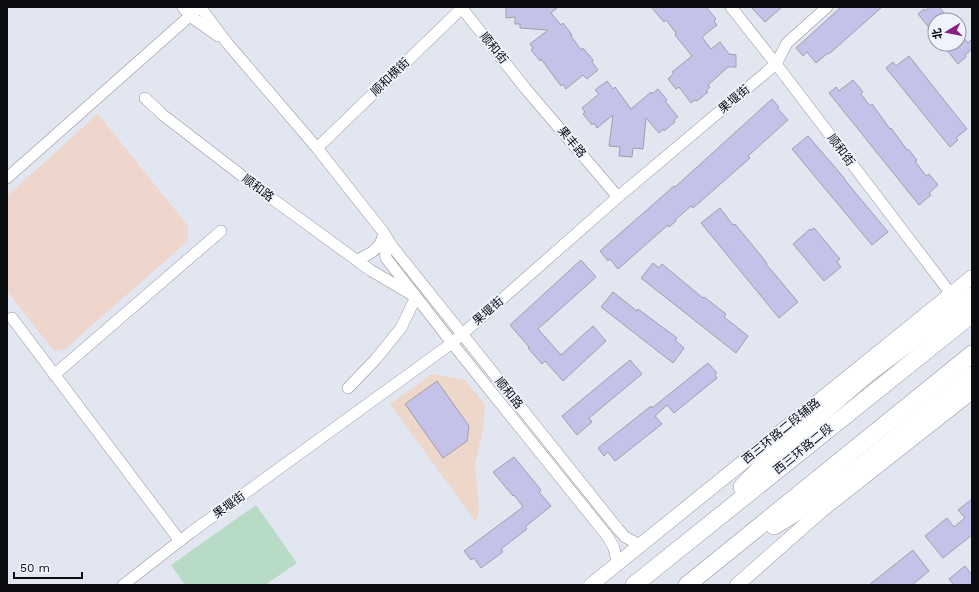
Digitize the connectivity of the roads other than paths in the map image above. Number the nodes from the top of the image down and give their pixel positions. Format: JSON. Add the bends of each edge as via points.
{"nodes":[{"id":1,"x":200,"y":7,"type":"edge"},
{"id":2,"x":462,"y":7,"type":"edge"},
{"id":3,"x":731,"y":7,"type":"edge"},
{"id":4,"x":827,"y":7,"type":"edge"},
{"id":5,"x":187,"y":11,"type":"edge"},
{"id":6,"x":228,"y":44,"type":"junction"},
{"id":7,"x":776,"y":64,"type":"junction"},
{"id":8,"x":525,"y":88,"type":"joint"},
{"id":9,"x":145,"y":98,"type":"dead end"},
{"id":10,"x":317,"y":148,"type":"junction"},
{"id":11,"x":7,"y":178,"type":"edge"},
{"id":12,"x":618,"y":197,"type":"junction"},
{"id":13,"x":221,"y":231,"type":"dead end"},
{"id":14,"x":384,"y":234,"type":"junction"},
{"id":15,"x":391,"y":245,"type":"junction"},
{"id":16,"x":386,"y":258,"type":"junction"},
{"id":17,"x":357,"y":260,"type":"junction"},
{"id":18,"x":370,"y":270,"type":"junction"},
{"id":19,"x":972,"y":277,"type":"edge"},
{"id":20,"x":951,"y":294,"type":"junction"},
{"id":21,"x":972,"y":296,"type":"edge"},
{"id":22,"x":416,"y":297,"type":"junction"},
{"id":23,"x":972,"y":314,"type":"edge"},
{"id":24,"x":12,"y":318,"type":"dead end"},
{"id":25,"x":462,"y":334,"type":"junction"},
{"id":26,"x":452,"y":343,"type":"junction"},
{"id":27,"x":972,"y":354,"type":"edge"},
{"id":28,"x":54,"y":375,"type":"junction"},
{"id":29,"x":972,"y":375,"type":"edge"},
{"id":30,"x":348,"y":388,"type":"dead end"},
{"id":31,"x":972,"y":392,"type":"edge"},
{"id":32,"x":180,"y":541,"type":"junction"},
{"id":33,"x":687,"y":543,"type":"junction"},
{"id":34,"x":640,"y":545,"type":"junction"},
{"id":35,"x":617,"y":563,"type":"junction"},
{"id":36,"x":707,"y":568,"type":"junction"},
{"id":37,"x":123,"y":585,"type":"edge"},
{"id":38,"x":591,"y":585,"type":"edge"},
{"id":39,"x":634,"y":585,"type":"edge"},
{"id":40,"x":687,"y":585,"type":"edge"},
{"id":41,"x":737,"y":585,"type":"edge"}],
"edges":[{"from":1,"to":5,"type":"street"},
{"from":1,"to":6,"type":"street","name":"顺和路"},
{"from":2,"to":8,"type":"street","name":"顺和街"},
{"from":2,"to":10,"type":"street","name":"顺和横街"},
{"from":3,"to":7,"type":"street","name":"顺和街"},
{"from":4,"to":7,"type":"street","name":"果堰街","via":[[787,43]]},
{"from":5,"to":6,"type":"street","name":"顺和路"},
{"from":5,"to":11,"type":"street"},
{"from":6,"to":10,"type":"street","name":"顺和路"},
{"from":7,"to":12,"type":"street","name":"果堰街"},
{"from":7,"to":20,"type":"street","name":"顺和街"},
{"from":8,"to":12,"type":"street","name":"果丰路"},
{"from":9,"to":17,"type":"street","name":"顺和路","via":[[163,115],[263,192]]},
{"from":10,"to":14,"type":"street","name":"顺和路"},
{"from":12,"to":25,"type":"street","name":"果堰街"},
{"from":13,"to":28,"type":"street"},
{"from":14,"to":15,"type":"street","name":"顺和路"},
{"from":14,"to":16,"type":"street"},
{"from":14,"to":17,"type":"street","via":[[382,243],[367,256]]},
{"from":15,"to":16,"type":"street"},
{"from":15,"to":25,"type":"street","name":"顺和路"},
{"from":16,"to":18,"type":"street"},
{"from":16,"to":22,"type":"street","name":"顺和路"},
{"from":17,"to":18,"type":"street","name":"顺和路"},
{"from":18,"to":22,"type":"street","name":"顺和路"},
{"from":19,"to":20,"type":"main road","name":"西三环路二段辅路"},
{"from":20,"to":34,"type":"main road","name":"西三环路二段辅路"},
{"from":21,"to":33,"type":"highway","via":[[866,375],[773,455]]},
{"from":22,"to":26,"type":"street","name":"顺和路"},
{"from":22,"to":30,"type":"street","via":[[401,328]]},
{"from":23,"to":33,"type":"highway","name":"西三环路二段"},
{"from":24,"to":28,"type":"street"},
{"from":25,"to":26,"type":"street","name":"果堰街"},
{"from":25,"to":34,"type":"street","name":"顺和路","via":[[625,537]]},
{"from":26,"to":32,"type":"street","name":"果堰街"},
{"from":26,"to":35,"type":"street","name":"顺和路","via":[[608,537],[614,548]]},
{"from":27,"to":36,"type":"highway"},
{"from":28,"to":32,"type":"street"},
{"from":29,"to":36,"type":"highway","via":[[813,502]]},
{"from":31,"to":41,"type":"main road","via":[[822,510]]},
{"from":32,"to":37,"type":"street","name":"果堰街"},
{"from":33,"to":39,"type":"highway","name":"西三环路二段"},
{"from":34,"to":35,"type":"main road","name":"西三环路二段辅路"},
{"from":35,"to":38,"type":"main road","name":"西三环路二段辅路"},
{"from":36,"to":40,"type":"highway"}]}
